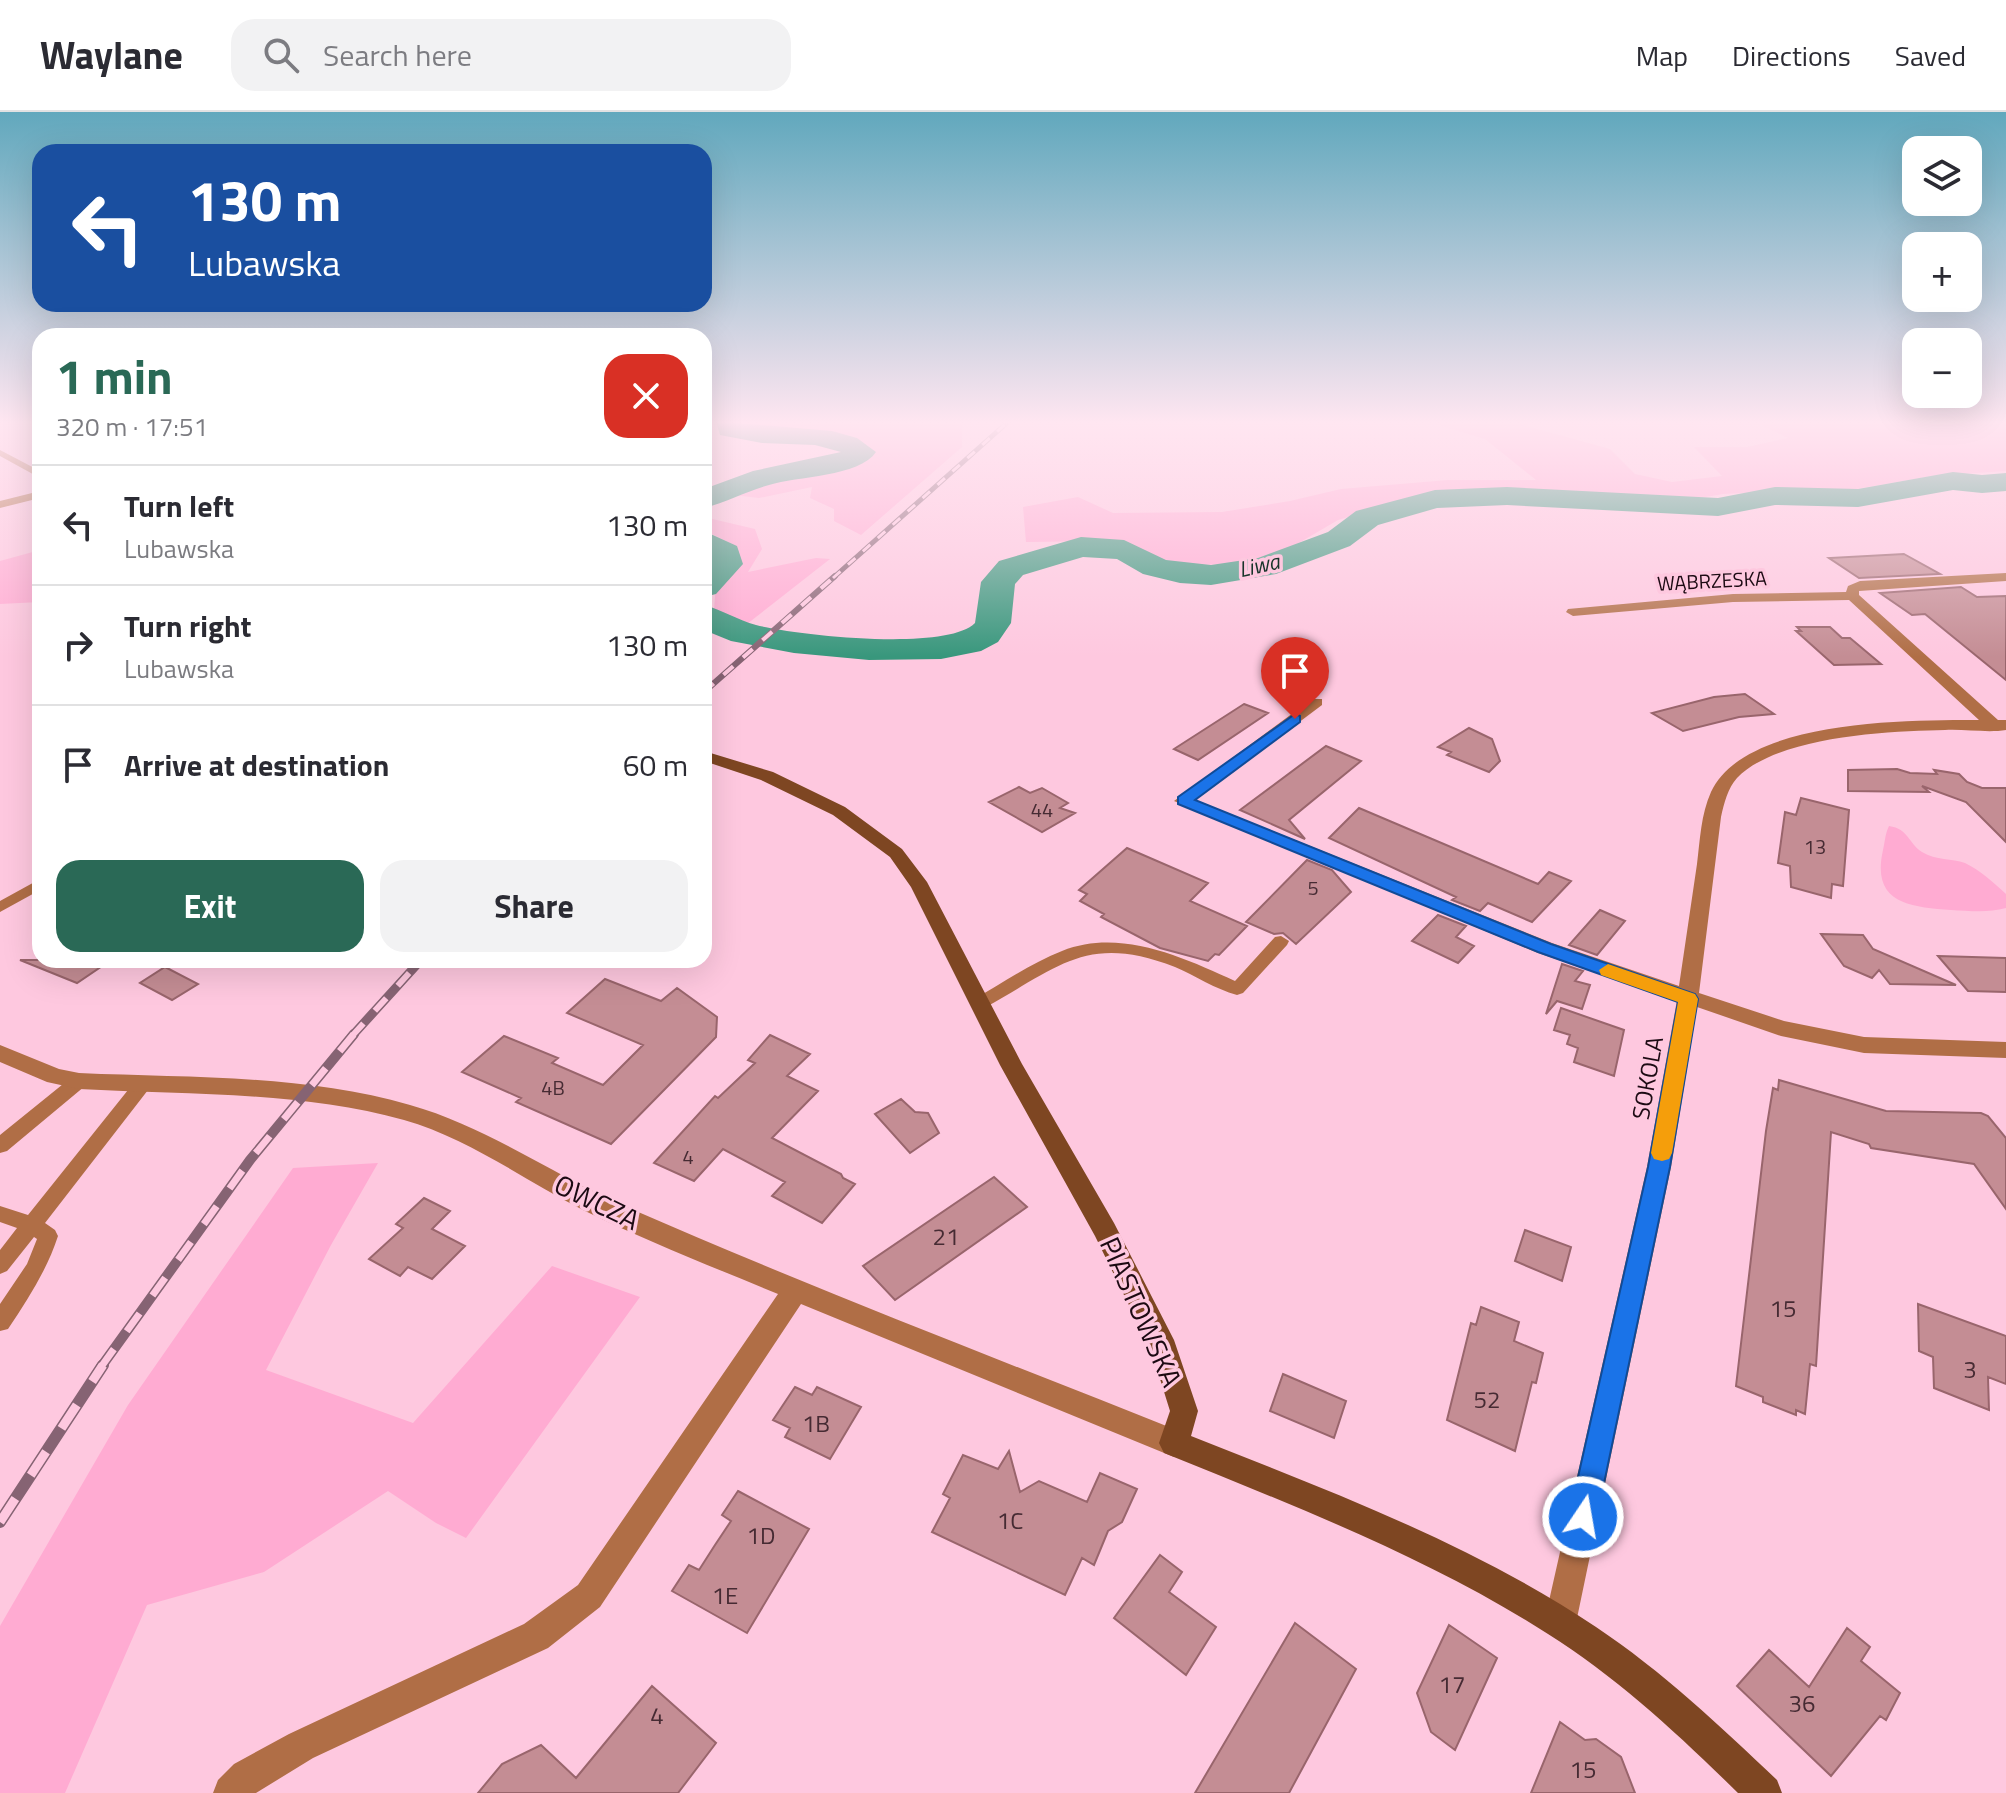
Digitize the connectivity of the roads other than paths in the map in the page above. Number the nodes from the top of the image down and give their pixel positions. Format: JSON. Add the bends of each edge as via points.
{"nodes":[{"id":1,"x":20,"y":499,"type":"edge"},
{"id":2,"x":0,"y":505,"type":"edge"},
{"id":3,"x":2006,"y":577,"type":"edge"},
{"id":4,"x":1852,"y":596,"type":"junction"},
{"id":5,"x":1573,"y":612,"type":"dead end"},
{"id":6,"x":1317,"y":702,"type":"dead end"},
{"id":7,"x":2002,"y":729,"type":"edge"},
{"id":8,"x":712,"y":759,"type":"edge"},
{"id":9,"x":32,"y":889,"type":"edge"},
{"id":10,"x":0,"y":907,"type":"edge"},
{"id":11,"x":1281,"y":941,"type":"dead end"},
{"id":12,"x":1688,"y":999,"type":"junction"},
{"id":13,"x":980,"y":1003,"type":"junction"},
{"id":14,"x":2006,"y":1050,"type":"edge"},
{"id":15,"x":0,"y":1053,"type":"edge"},
{"id":16,"x":79,"y":1081,"type":"junction"},
{"id":17,"x":142,"y":1085,"type":"junction"},
{"id":18,"x":0,"y":1146,"type":"edge"},
{"id":19,"x":0,"y":1214,"type":"edge"},
{"id":20,"x":32,"y":1225,"type":"junction"},
{"id":21,"x":0,"y":1265,"type":"edge"},
{"id":22,"x":796,"y":1289,"type":"junction"},
{"id":23,"x":0,"y":1322,"type":"edge"},
{"id":24,"x":1174,"y":1443,"type":"junction"},
{"id":25,"x":1560,"y":1623,"type":"junction"},
{"id":26,"x":231,"y":1793,"type":"edge"},
{"id":27,"x":1764,"y":1793,"type":"edge"}],
"edges":[{"from":1,"to":2,"type":"street"},
{"from":3,"to":4,"type":"street","name":"WĄBRZESKA","via":[[1860,585]]},
{"from":4,"to":5,"type":"street","name":"WĄBRZESKA","via":[[1733,598]]},
{"from":4,"to":7,"type":"street"},
{"from":6,"to":12,"type":"street","via":[[1183,801],[1545,948]]},
{"from":7,"to":12,"type":"street","name":"SOKOLA","via":[[1914,727],[1816,738],[1760,754],[1734,771],[1719,793],[1712,817]]},
{"from":8,"to":13,"type":"street","name":"PIASTOWSKA","via":[[767,776],[839,811],[896,853],[920,886]]},
{"from":9,"to":10,"type":"lane"},
{"from":11,"to":13,"type":"lane","via":[[1237,989],[1147,952],[1095,949],[1076,951]]},
{"from":12,"to":14,"type":"street","via":[[1781,1028],[1864,1045]]},
{"from":12,"to":25,"type":"street","name":"SOKOLA","via":[[1659,1167]]},
{"from":13,"to":24,"type":"street","name":"PIASTOWSKA","via":[[1164,1349],[1184,1411]]},
{"from":15,"to":16,"type":"street","name":"OWCZA"},
{"from":16,"to":17,"type":"street","name":"OWCZA"},
{"from":16,"to":18,"type":"lane"},
{"from":17,"to":20,"type":"lane"},
{"from":17,"to":22,"type":"street","name":"OWCZA","via":[[245,1089],[407,1112],[479,1142],[616,1214]]},
{"from":19,"to":20,"type":"lane"},
{"from":20,"to":21,"type":"lane"},
{"from":20,"to":23,"type":"lane","via":[[48,1236],[43,1255]]},
{"from":22,"to":24,"type":"street","name":"OWCZA"},
{"from":22,"to":26,"type":"street","via":[[589,1596],[536,1636],[301,1746],[247,1777]]},
{"from":24,"to":25,"type":"street","via":[[1385,1530]]},
{"from":25,"to":27,"type":"street","via":[[1670,1703]]}]}
